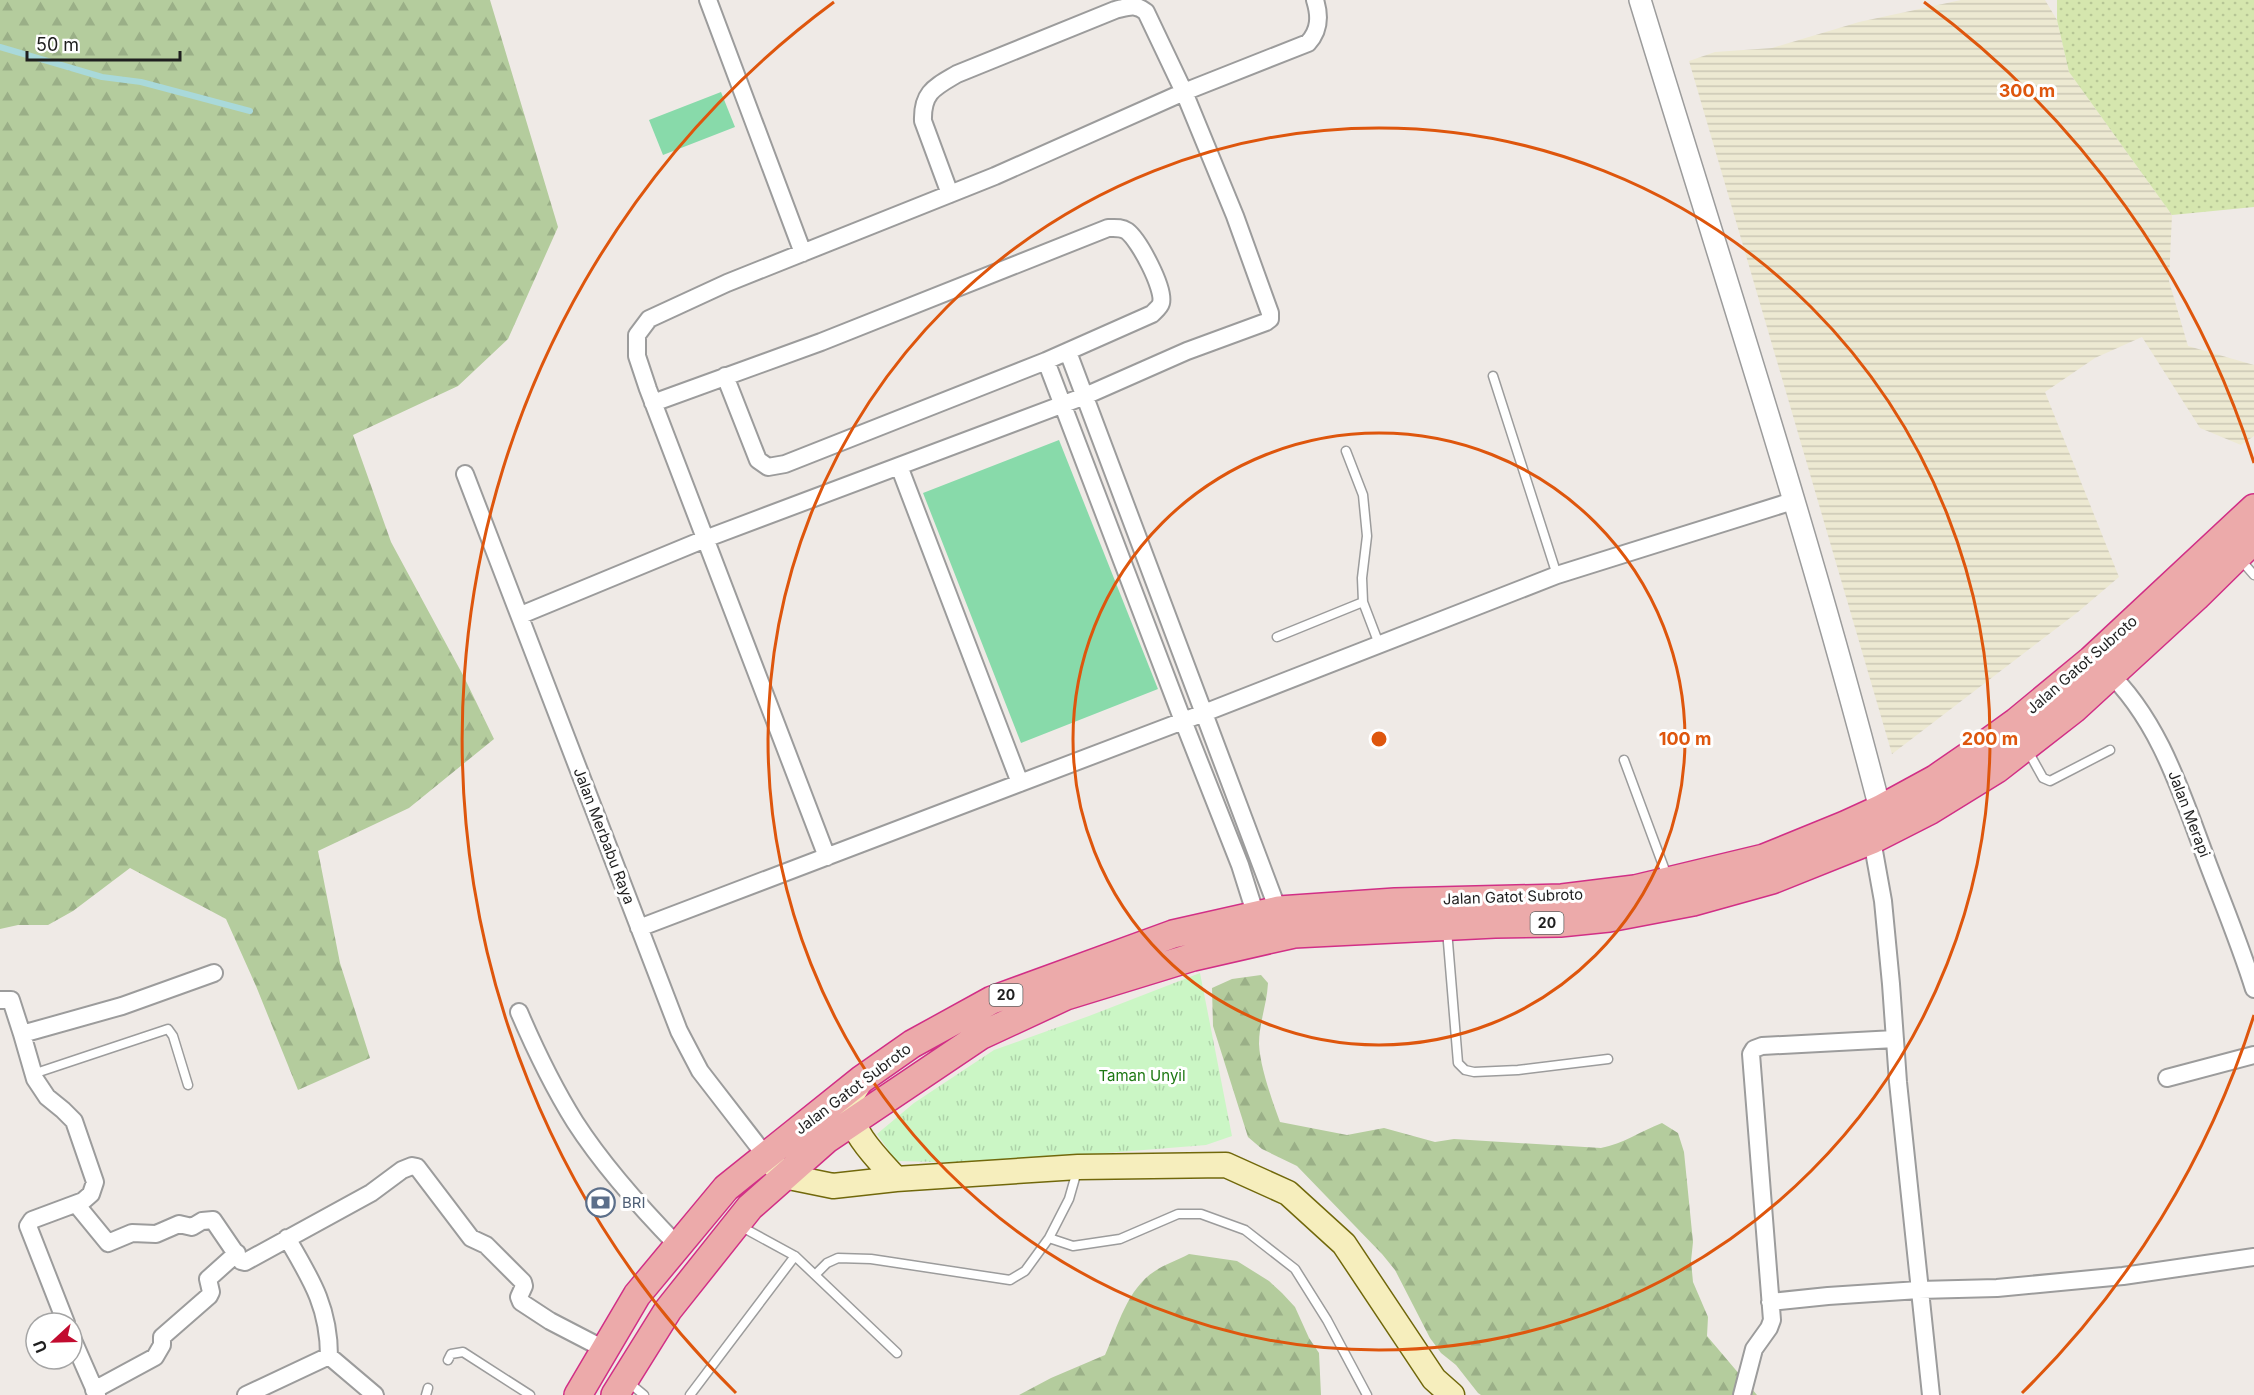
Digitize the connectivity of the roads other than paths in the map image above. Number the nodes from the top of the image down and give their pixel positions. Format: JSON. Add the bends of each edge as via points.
{"nodes":[{"id":1,"x":708,"y":0,"type":"edge"},
{"id":2,"x":1315,"y":0,"type":"edge"},
{"id":3,"x":1640,"y":0,"type":"edge"},
{"id":4,"x":1184,"y":92,"type":"junction"},
{"id":5,"x":950,"y":194,"type":"junction"},
{"id":6,"x":803,"y":253,"type":"junction"},
{"id":7,"x":1068,"y":352,"type":"junction"},
{"id":8,"x":1046,"y":362,"type":"junction"},
{"id":9,"x":725,"y":376,"type":"junction"},
{"id":10,"x":1493,"y":376,"type":"dead end"},
{"id":11,"x":1085,"y":396,"type":"junction"},
{"id":12,"x":653,"y":403,"type":"junction"},
{"id":13,"x":1062,"y":405,"type":"junction"},
{"id":14,"x":1346,"y":451,"type":"dead end"},
{"id":15,"x":899,"y":466,"type":"junction"},
{"id":16,"x":465,"y":474,"type":"dead end"},
{"id":17,"x":1792,"y":501,"type":"junction"},
{"id":18,"x":2254,"y":508,"type":"edge"},
{"id":19,"x":705,"y":539,"type":"junction"},
{"id":20,"x":2242,"y":552,"type":"edge"},
{"id":21,"x":1557,"y":575,"type":"junction"},
{"id":22,"x":1363,"y":602,"type":"junction"},
{"id":23,"x":1166,"y":611,"type":"junction"},
{"id":24,"x":521,"y":615,"type":"junction"},
{"id":25,"x":1145,"y":620,"type":"junction"},
{"id":26,"x":1277,"y":637,"type":"dead end"},
{"id":27,"x":1379,"y":644,"type":"junction"},
{"id":28,"x":2102,"y":666,"type":"junction"},
{"id":29,"x":1204,"y":713,"type":"junction"},
{"id":30,"x":1183,"y":721,"type":"junction"},
{"id":31,"x":2018,"y":736,"type":"junction"},
{"id":32,"x":2110,"y":750,"type":"dead end"},
{"id":33,"x":1624,"y":760,"type":"dead end"},
{"id":34,"x":1020,"y":783,"type":"junction"},
{"id":35,"x":1880,"y":827,"type":"junction"},
{"id":36,"x":826,"y":857,"type":"junction"},
{"id":37,"x":1669,"y":882,"type":"junction"},
{"id":38,"x":1446,"y":913,"type":"junction"},
{"id":39,"x":1271,"y":926,"type":"junction"},
{"id":40,"x":639,"y":928,"type":"junction"},
{"id":41,"x":214,"y":973,"type":"dead end"},
{"id":42,"x":2254,"y":989,"type":"edge"},
{"id":43,"x":0,"y":1000,"type":"edge"},
{"id":44,"x":519,"y":1012,"type":"dead end"},
{"id":45,"x":22,"y":1034,"type":"junction"},
{"id":46,"x":1895,"y":1039,"type":"junction"},
{"id":47,"x":2254,"y":1055,"type":"edge"},
{"id":48,"x":1608,"y":1059,"type":"dead end"},
{"id":49,"x":33,"y":1074,"type":"junction"},
{"id":50,"x":2167,"y":1078,"type":"dead end"},
{"id":51,"x":862,"y":1079,"type":"junction"},
{"id":52,"x":188,"y":1085,"type":"dead end"},
{"id":53,"x":852,"y":1121,"type":"junction"},
{"id":54,"x":765,"y":1155,"type":"junction"},
{"id":55,"x":1078,"y":1167,"type":"junction"},
{"id":56,"x":784,"y":1176,"type":"junction"},
{"id":57,"x":896,"y":1179,"type":"junction"},
{"id":58,"x":76,"y":1204,"type":"junction"},
{"id":59,"x":744,"y":1216,"type":"junction"},
{"id":60,"x":287,"y":1238,"type":"junction"},
{"id":61,"x":1049,"y":1238,"type":"junction"},
{"id":62,"x":678,"y":1246,"type":"junction"},
{"id":63,"x":237,"y":1253,"type":"junction"},
{"id":64,"x":795,"y":1256,"type":"junction"},
{"id":65,"x":2254,"y":1257,"type":"edge"},
{"id":66,"x":815,"y":1275,"type":"junction"},
{"id":67,"x":1919,"y":1290,"type":"junction"},
{"id":68,"x":1770,"y":1302,"type":"junction"},
{"id":69,"x":61,"y":1311,"type":"edge"},
{"id":70,"x":604,"y":1349,"type":"junction"},
{"id":71,"x":897,"y":1353,"type":"dead end"},
{"id":72,"x":329,"y":1356,"type":"junction"},
{"id":73,"x":448,"y":1360,"type":"dead end"},
{"id":74,"x":84,"y":1366,"type":"edge"},
{"id":75,"x":628,"y":1389,"type":"edge"},
{"id":76,"x":95,"y":1392,"type":"edge"},
{"id":77,"x":246,"y":1395,"type":"edge"},
{"id":78,"x":375,"y":1395,"type":"edge"},
{"id":79,"x":530,"y":1395,"type":"edge"},
{"id":80,"x":578,"y":1395,"type":"edge"},
{"id":81,"x":690,"y":1395,"type":"edge"},
{"id":82,"x":1366,"y":1395,"type":"edge"},
{"id":83,"x":1452,"y":1395,"type":"edge"},
{"id":84,"x":1742,"y":1395,"type":"edge"},
{"id":85,"x":1931,"y":1395,"type":"edge"}],
"edges":[{"from":1,"to":6,"type":"street"},
{"from":2,"to":4,"type":"street","via":[[1319,19],[1308,43]]},
{"from":3,"to":17,"type":"street"},
{"from":4,"to":5,"type":"street"},
{"from":4,"to":5,"type":"street","via":[[1146,12],[1139,6],[1115,10],[957,74],[934,87],[923,108],[923,121]]},
{"from":4,"to":11,"type":"street","via":[[1235,216],[1270,319]]},
{"from":5,"to":6,"type":"street"},
{"from":6,"to":12,"type":"street","via":[[649,319],[637,335],[637,356]]},
{"from":7,"to":8,"type":"street"},
{"from":7,"to":9,"type":"street","via":[[1152,314],[1161,305],[1161,295],[1144,253],[1119,228],[1108,228]]},
{"from":7,"to":11,"type":"street"},
{"from":8,"to":9,"type":"street","via":[[794,461],[768,467],[758,460]]},
{"from":8,"to":13,"type":"street"},
{"from":9,"to":12,"type":"street"},
{"from":10,"to":21,"type":"lane"},
{"from":11,"to":13,"type":"street"},
{"from":11,"to":23,"type":"street"},
{"from":12,"to":19,"type":"street"},
{"from":13,"to":15,"type":"street"},
{"from":13,"to":25,"type":"street"},
{"from":14,"to":22,"type":"lane","via":[[1363,495],[1367,536]]},
{"from":15,"to":19,"type":"street"},
{"from":15,"to":34,"type":"street"},
{"from":16,"to":24,"type":"street","name":"Jalan Merbabu Raya"},
{"from":17,"to":21,"type":"street"},
{"from":17,"to":35,"type":"street","via":[[1855,712]]},
{"from":18,"to":20,"type":"highway","name":"Jalan Gatot Subroto","number":"20"},
{"from":19,"to":24,"type":"street"},
{"from":19,"to":36,"type":"street"},
{"from":20,"to":28,"type":"highway","name":"Jalan Gatot Subroto","number":"20","via":[[2196,597]]},
{"from":21,"to":27,"type":"street"},
{"from":22,"to":26,"type":"lane"},
{"from":22,"to":27,"type":"lane"},
{"from":23,"to":25,"type":"street"},
{"from":23,"to":29,"type":"street"},
{"from":24,"to":40,"type":"street","name":"Jalan Merbabu Raya"},
{"from":25,"to":30,"type":"street"},
{"from":27,"to":29,"type":"street"},
{"from":28,"to":31,"type":"highway","name":"Jalan Gatot Subroto","number":"20","via":[[2074,709]]},
{"from":28,"to":42,"type":"street","name":"Jalan Merapi","via":[[2143,712],[2170,764]]},
{"from":29,"to":30,"type":"street"},
{"from":29,"to":39,"type":"street"},
{"from":30,"to":34,"type":"street"},
{"from":30,"to":39,"type":"street","via":[[1240,864]]},
{"from":31,"to":32,"type":"lane","via":[[2043,778],[2050,782]]},
{"from":31,"to":35,"type":"highway","name":"Jalan Gatot Subroto","number":"20","via":[[1987,775],[1929,811]]},
{"from":33,"to":37,"type":"lane"},
{"from":34,"to":36,"type":"street"},
{"from":35,"to":37,"type":"highway","name":"Jalan Gatot Subroto","number":"20","via":[[1845,825],[1764,858]]},
{"from":35,"to":38,"type":"highway","name":"Jalan Gatot Subroto","number":"20","via":[[1772,880],[1693,902],[1560,923]]},
{"from":35,"to":46,"type":"street"},
{"from":36,"to":40,"type":"street"},
{"from":37,"to":38,"type":"highway","name":"Jalan Gatot Subroto","number":"20"},
{"from":38,"to":39,"type":"highway","name":"Jalan Gatot Subroto","number":"20"},
{"from":38,"to":48,"type":"lane","via":[[1458,1063],[1465,1070],[1518,1070]]},
{"from":39,"to":51,"type":"highway","name":"Jalan Gatot Subroto","number":"20","via":[[1173,934],[992,1000],[912,1044]]},
{"from":39,"to":53,"type":"highway","name":"Jalan Gatot Subroto","number":"20","via":[[1193,957],[1066,996],[980,1036]]},
{"from":40,"to":54,"type":"street","name":"Jalan Merbabu Raya","via":[[687,1048],[700,1071]]},
{"from":41,"to":45,"type":"street","via":[[122,1006]]},
{"from":43,"to":45,"type":"street","via":[[11,1000]]},
{"from":44,"to":62,"type":"street","via":[[575,1121],[640,1208]]},
{"from":45,"to":49,"type":"street"},
{"from":46,"to":67,"type":"street"},
{"from":46,"to":68,"type":"street","via":[[1762,1046],[1750,1054]]},
{"from":47,"to":50,"type":"street"},
{"from":49,"to":52,"type":"lane","via":[[168,1029]]},
{"from":49,"to":58,"type":"street","via":[[47,1097],[74,1121],[87,1154],[94,1188]]},
{"from":51,"to":53,"type":"main road","via":[[849,1102]]},
{"from":51,"to":54,"type":"highway","name":"Jalan Gatot Subroto","number":"20"},
{"from":53,"to":56,"type":"highway","name":"Jalan Gatot Subroto","number":"20"},
{"from":53,"to":57,"type":"main road","via":[[866,1145]]},
{"from":54,"to":56,"type":"main road","name":"Jalan Merbabu Raya"},
{"from":54,"to":62,"type":"highway","name":"Jalan Gatot Subroto","number":"20","via":[[726,1188]]},
{"from":55,"to":57,"type":"main road"},
{"from":55,"to":61,"type":"lane","via":[[1069,1199]]},
{"from":55,"to":83,"type":"main road","via":[[1226,1165],[1288,1193],[1344,1244],[1434,1380]]},
{"from":56,"to":57,"type":"main road","via":[[832,1186]]},
{"from":56,"to":59,"type":"highway","name":"Jalan Gatot Subroto","number":"20"},
{"from":58,"to":63,"type":"street","via":[[108,1243],[132,1233],[156,1234],[179,1224],[192,1227],[208,1219],[218,1224]]},
{"from":58,"to":69,"type":"street","via":[[32,1220],[28,1226]]},
{"from":59,"to":64,"type":"lane"},
{"from":59,"to":75,"type":"highway","number":"20","via":[[668,1310]]},
{"from":60,"to":63,"type":"street","via":[[247,1261],[242,1261]]},
{"from":60,"to":70,"type":"street","via":[[371,1193],[402,1170],[417,1167],[471,1238],[486,1245],[523,1282],[521,1302]]},
{"from":60,"to":72,"type":"street","via":[[319,1296],[328,1324]]},
{"from":61,"to":66,"type":"lane","via":[[1025,1271],[1010,1280],[849,1258],[827,1263]]},
{"from":61,"to":82,"type":"lane","via":[[1073,1246],[1120,1239],[1178,1214],[1202,1214],[1245,1230],[1295,1269]]},
{"from":62,"to":70,"type":"highway","number":"20","via":[[637,1295]]},
{"from":63,"to":76,"type":"street","via":[[208,1279],[209,1296],[164,1334],[160,1352]]},
{"from":64,"to":66,"type":"lane"},
{"from":64,"to":81,"type":"lane"},
{"from":65,"to":67,"type":"street","via":[[2123,1276],[1997,1288]]},
{"from":66,"to":71,"type":"lane"},
{"from":67,"to":68,"type":"street"},
{"from":67,"to":85,"type":"street"},
{"from":68,"to":84,"type":"street","via":[[1771,1324],[1754,1349]]},
{"from":70,"to":80,"type":"highway","number":"20"},
{"from":72,"to":77,"type":"street"},
{"from":72,"to":78,"type":"street"},
{"from":73,"to":79,"type":"lane","via":[[451,1354],[463,1352]]},
{"from":74,"to":76,"type":"street"}]}
